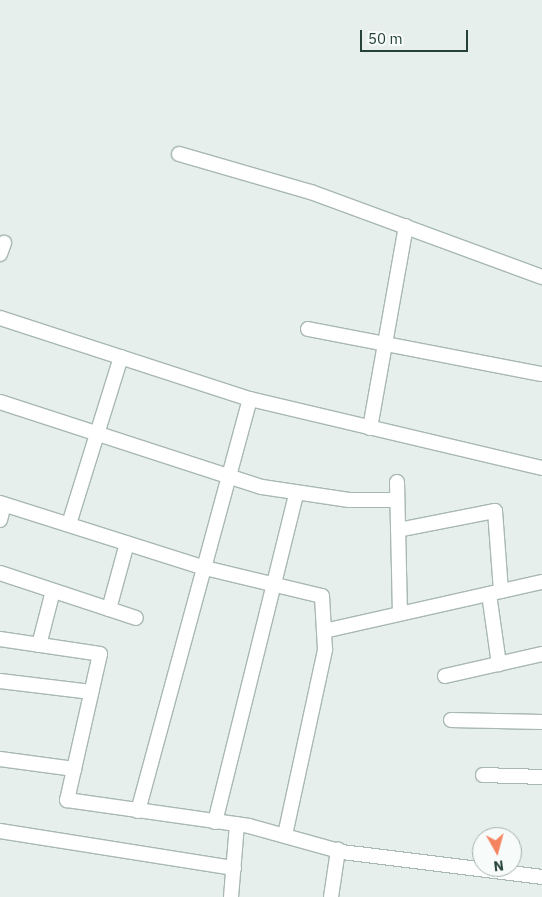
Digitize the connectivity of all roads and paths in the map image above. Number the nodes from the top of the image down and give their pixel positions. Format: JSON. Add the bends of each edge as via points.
{"nodes":[{"id":1,"x":179,"y":154,"type":"dead end"},
{"id":2,"x":406,"y":226,"type":"junction"},
{"id":3,"x":542,"y":277,"type":"edge"},
{"id":4,"x":0,"y":318,"type":"edge"},
{"id":5,"x":308,"y":329,"type":"dead end"},
{"id":6,"x":385,"y":342,"type":"junction"},
{"id":7,"x":121,"y":357,"type":"junction"},
{"id":8,"x":542,"y":374,"type":"edge"},
{"id":9,"x":250,"y":399,"type":"junction"},
{"id":10,"x":0,"y":402,"type":"edge"},
{"id":11,"x":370,"y":428,"type":"junction"},
{"id":12,"x":96,"y":434,"type":"junction"},
{"id":13,"x":542,"y":468,"type":"edge"},
{"id":14,"x":229,"y":476,"type":"junction"},
{"id":15,"x":397,"y":482,"type":"dead end"},
{"id":16,"x":296,"y":494,"type":"junction"},
{"id":17,"x":397,"y":500,"type":"junction"},
{"id":18,"x":2,"y":503,"type":"edge"},
{"id":19,"x":0,"y":520,"type":"edge"},
{"id":20,"x":68,"y":524,"type":"junction"},
{"id":21,"x":398,"y":530,"type":"junction"},
{"id":22,"x":127,"y":543,"type":"junction"},
{"id":23,"x":205,"y":568,"type":"junction"},
{"id":24,"x":0,"y":573,"type":"edge"},
{"id":25,"x":542,"y":582,"type":"edge"},
{"id":26,"x":274,"y":584,"type":"junction"},
{"id":27,"x":53,"y":590,"type":"junction"},
{"id":28,"x":495,"y":593,"type":"junction"},
{"id":29,"x":109,"y":609,"type":"junction"},
{"id":30,"x":400,"y":614,"type":"junction"},
{"id":31,"x":136,"y":618,"type":"dead end"},
{"id":32,"x":324,"y":631,"type":"junction"},
{"id":33,"x":0,"y":639,"type":"edge"},
{"id":34,"x":40,"y":645,"type":"junction"},
{"id":35,"x":542,"y":654,"type":"edge"},
{"id":36,"x":500,"y":664,"type":"junction"},
{"id":37,"x":445,"y":676,"type":"dead end"},
{"id":38,"x":0,"y":681,"type":"edge"},
{"id":39,"x":91,"y":692,"type":"junction"},
{"id":40,"x":451,"y":720,"type":"dead end"},
{"id":41,"x":542,"y":722,"type":"edge"},
{"id":42,"x":0,"y":759,"type":"edge"},
{"id":43,"x":74,"y":769,"type":"junction"},
{"id":44,"x":483,"y":775,"type":"dead end"},
{"id":45,"x":542,"y":777,"type":"edge"},
{"id":46,"x":138,"y":811,"type":"junction"},
{"id":47,"x":215,"y":822,"type":"junction"},
{"id":48,"x":237,"y":824,"type":"junction"},
{"id":49,"x":0,"y":831,"type":"edge"},
{"id":50,"x":285,"y":835,"type":"junction"},
{"id":51,"x":338,"y":850,"type":"junction"},
{"id":52,"x":234,"y":868,"type":"junction"},
{"id":53,"x":542,"y":877,"type":"edge"},
{"id":54,"x":231,"y":897,"type":"edge"},
{"id":55,"x":331,"y":897,"type":"edge"}],
"edges":[{"from":1,"to":2,"type":"street","via":[[303,189]]},
{"from":2,"to":3,"type":"street"},
{"from":2,"to":6,"type":"street"},
{"from":4,"to":7,"type":"street"},
{"from":5,"to":6,"type":"street"},
{"from":6,"to":8,"type":"street"},
{"from":6,"to":11,"type":"street"},
{"from":7,"to":9,"type":"street"},
{"from":7,"to":12,"type":"street"},
{"from":9,"to":11,"type":"street"},
{"from":9,"to":14,"type":"street"},
{"from":10,"to":12,"type":"street"},
{"from":11,"to":13,"type":"street"},
{"from":12,"to":14,"type":"street"},
{"from":12,"to":20,"type":"street"},
{"from":14,"to":16,"type":"street"},
{"from":14,"to":23,"type":"street"},
{"from":15,"to":17,"type":"street"},
{"from":16,"to":17,"type":"street"},
{"from":16,"to":26,"type":"street"},
{"from":17,"to":21,"type":"street"},
{"from":18,"to":19,"type":"street"},
{"from":18,"to":20,"type":"street"},
{"from":20,"to":22,"type":"street"},
{"from":21,"to":28,"type":"street","via":[[495,511]]},
{"from":21,"to":30,"type":"street"},
{"from":22,"to":23,"type":"street"},
{"from":22,"to":29,"type":"street"},
{"from":23,"to":26,"type":"street"},
{"from":23,"to":46,"type":"street"},
{"from":24,"to":27,"type":"street"},
{"from":25,"to":28,"type":"street"},
{"from":26,"to":32,"type":"street","via":[[322,596]]},
{"from":26,"to":47,"type":"street"},
{"from":27,"to":29,"type":"street"},
{"from":27,"to":34,"type":"street"},
{"from":28,"to":30,"type":"street"},
{"from":28,"to":36,"type":"street"},
{"from":29,"to":31,"type":"street"},
{"from":30,"to":32,"type":"street"},
{"from":32,"to":50,"type":"street","via":[[319,687]]},
{"from":33,"to":34,"type":"street"},
{"from":34,"to":39,"type":"street","via":[[100,654]]},
{"from":35,"to":36,"type":"street"},
{"from":36,"to":37,"type":"street"},
{"from":38,"to":39,"type":"street"},
{"from":39,"to":43,"type":"street"},
{"from":40,"to":41,"type":"street"},
{"from":42,"to":43,"type":"street"},
{"from":43,"to":46,"type":"street","via":[[67,800]]},
{"from":44,"to":45,"type":"street"},
{"from":46,"to":47,"type":"street"},
{"from":47,"to":48,"type":"street"},
{"from":48,"to":50,"type":"street"},
{"from":48,"to":52,"type":"street"},
{"from":49,"to":52,"type":"street"},
{"from":50,"to":51,"type":"street"},
{"from":51,"to":53,"type":"street"},
{"from":51,"to":55,"type":"street"},
{"from":52,"to":54,"type":"street"}]}
